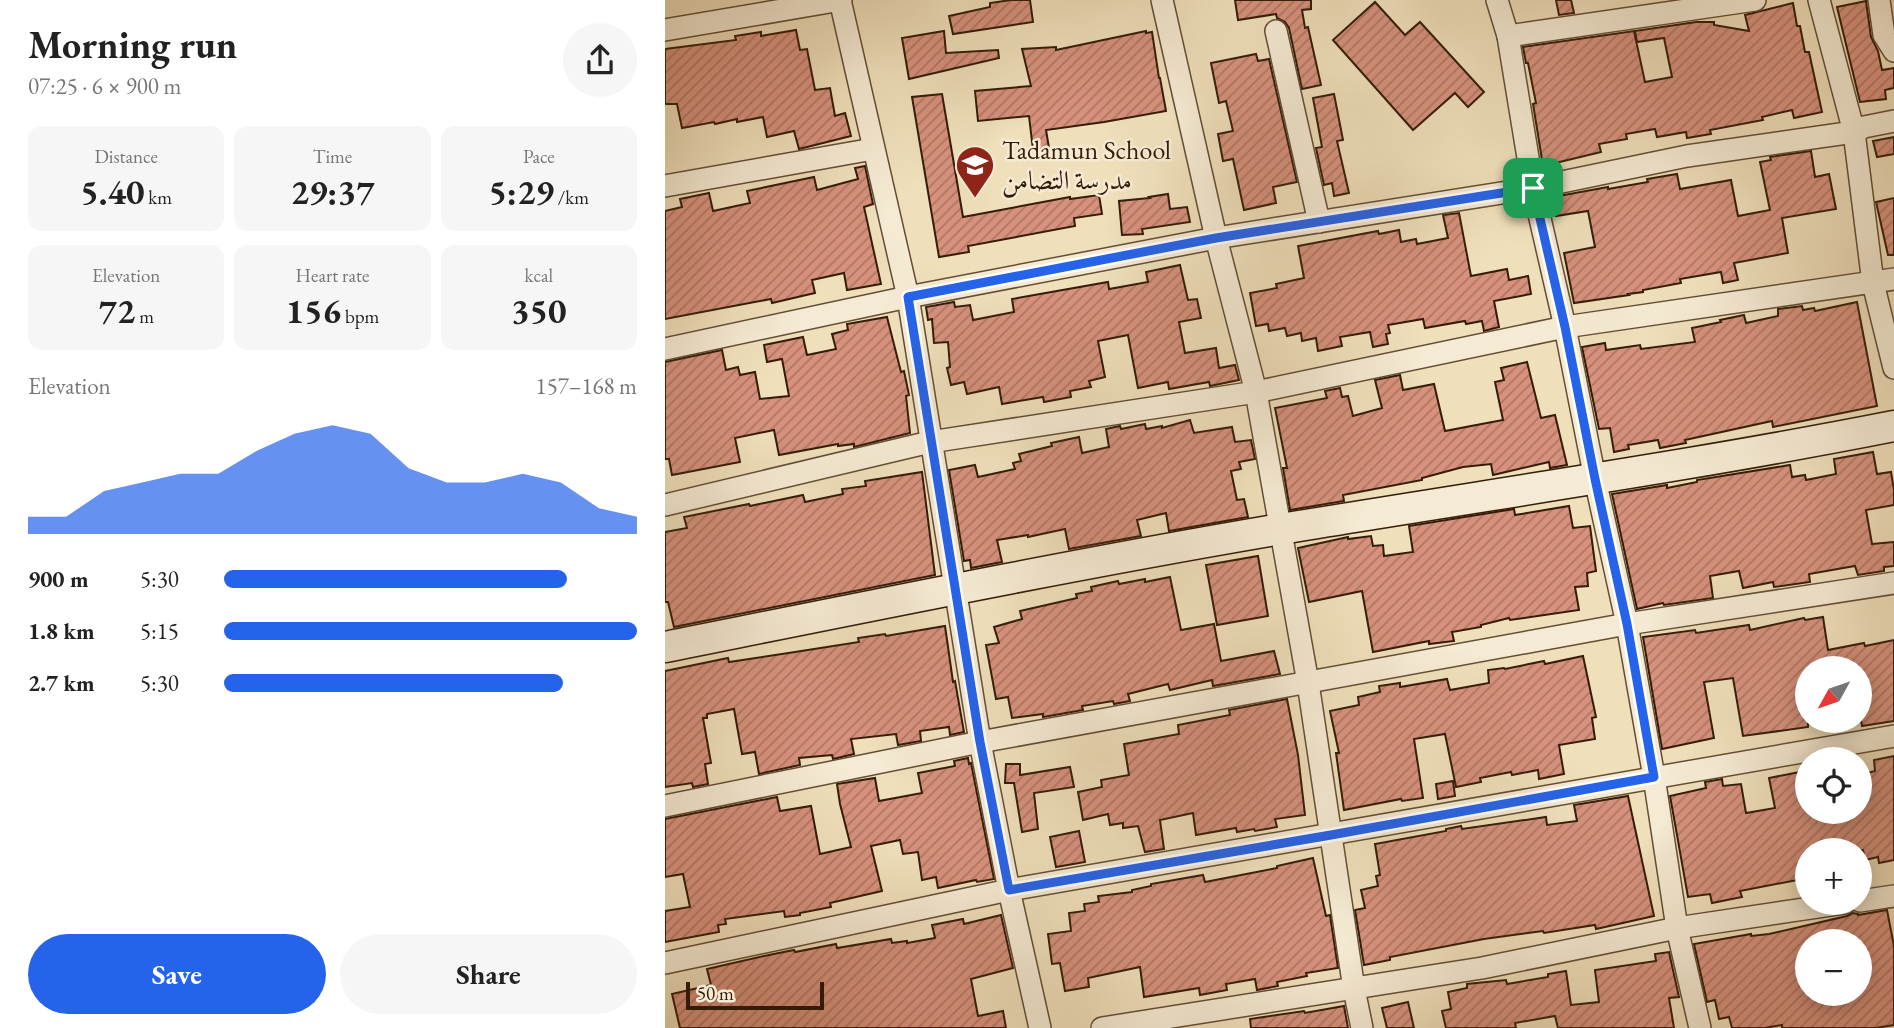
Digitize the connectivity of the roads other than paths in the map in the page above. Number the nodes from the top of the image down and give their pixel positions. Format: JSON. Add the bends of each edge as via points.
{"nodes":[{"id":1,"x":841,"y":0,"type":"edge"},
{"id":2,"x":1162,"y":0,"type":"edge"},
{"id":3,"x":1497,"y":0,"type":"edge"},
{"id":4,"x":1755,"y":0,"type":"edge"},
{"id":5,"x":1819,"y":0,"type":"edge"},
{"id":6,"x":1879,"y":0,"type":"edge"},
{"id":7,"x":665,"y":30,"type":"edge"},
{"id":8,"x":1276,"y":31,"type":"dead end"},
{"id":9,"x":1508,"y":36,"type":"junction"},
{"id":10,"x":1894,"y":51,"type":"edge"},
{"id":11,"x":1894,"y":121,"type":"edge"},
{"id":12,"x":1854,"y":132,"type":"junction"},
{"id":13,"x":873,"y":149,"type":"junction"},
{"id":14,"x":665,"y":186,"type":"edge"},
{"id":15,"x":1533,"y":188,"type":"junction"},
{"id":16,"x":1319,"y":222,"type":"junction"},
{"id":17,"x":1216,"y":238,"type":"junction"},
{"id":18,"x":1884,"y":281,"type":"edge"},
{"id":19,"x":908,"y":297,"type":"junction"},
{"id":20,"x":1565,"y":327,"type":"junction"},
{"id":21,"x":665,"y":349,"type":"edge"},
{"id":22,"x":1894,"y":368,"type":"edge"},
{"id":23,"x":1256,"y":392,"type":"junction"},
{"id":24,"x":1894,"y":426,"type":"edge"},
{"id":25,"x":930,"y":442,"type":"junction"},
{"id":26,"x":1595,"y":479,"type":"junction"},
{"id":27,"x":665,"y":505,"type":"edge"},
{"id":28,"x":1280,"y":529,"type":"junction"},
{"id":29,"x":1894,"y":583,"type":"edge"},
{"id":30,"x":955,"y":589,"type":"junction"},
{"id":31,"x":1627,"y":624,"type":"junction"},
{"id":32,"x":665,"y":647,"type":"edge"},
{"id":33,"x":1308,"y":683,"type":"junction"},
{"id":34,"x":1894,"y":736,"type":"edge"},
{"id":35,"x":980,"y":742,"type":"junction"},
{"id":36,"x":1654,"y":777,"type":"junction"},
{"id":37,"x":665,"y":806,"type":"edge"},
{"id":38,"x":1331,"y":835,"type":"junction"},
{"id":39,"x":1009,"y":890,"type":"junction"},
{"id":40,"x":1894,"y":896,"type":"edge"},
{"id":41,"x":1872,"y":899,"type":"edge"},
{"id":42,"x":1795,"y":910,"type":"edge"},
{"id":43,"x":1677,"y":928,"type":"junction"},
{"id":44,"x":665,"y":962,"type":"edge"},
{"id":45,"x":1354,"y":989,"type":"junction"},
{"id":46,"x":1040,"y":1028,"type":"edge"},
{"id":47,"x":1102,"y":1028,"type":"edge"},
{"id":48,"x":1362,"y":1028,"type":"edge"},
{"id":49,"x":1700,"y":1028,"type":"edge"}],
"edges":[{"from":1,"to":7,"type":"street"},
{"from":1,"to":13,"type":"street"},
{"from":2,"to":17,"type":"street"},
{"from":3,"to":9,"type":"street"},
{"from":4,"to":9,"type":"street"},
{"from":5,"to":12,"type":"street"},
{"from":6,"to":10,"type":"street","via":[[1884,35]]},
{"from":8,"to":16,"type":"street"},
{"from":9,"to":15,"type":"street"},
{"from":11,"to":12,"type":"street"},
{"from":12,"to":15,"type":"street","via":[[1687,156]]},
{"from":12,"to":18,"type":"street"},
{"from":13,"to":14,"type":"street"},
{"from":13,"to":19,"type":"street"},
{"from":15,"to":16,"type":"street"},
{"from":15,"to":20,"type":"street"},
{"from":16,"to":17,"type":"street"},
{"from":17,"to":19,"type":"street"},
{"from":17,"to":23,"type":"street"},
{"from":18,"to":20,"type":"street"},
{"from":18,"to":22,"type":"street"},
{"from":19,"to":21,"type":"street"},
{"from":19,"to":25,"type":"street"},
{"from":20,"to":23,"type":"street"},
{"from":20,"to":26,"type":"street"},
{"from":23,"to":25,"type":"street"},
{"from":23,"to":28,"type":"street"},
{"from":24,"to":26,"type":"street"},
{"from":25,"to":27,"type":"street"},
{"from":25,"to":30,"type":"street"},
{"from":26,"to":28,"type":"street"},
{"from":26,"to":31,"type":"street"},
{"from":28,"to":30,"type":"street"},
{"from":28,"to":33,"type":"street"},
{"from":29,"to":31,"type":"street"},
{"from":30,"to":32,"type":"street"},
{"from":30,"to":35,"type":"street"},
{"from":31,"to":33,"type":"street"},
{"from":31,"to":36,"type":"street"},
{"from":33,"to":35,"type":"street"},
{"from":33,"to":38,"type":"street"},
{"from":34,"to":36,"type":"street"},
{"from":35,"to":37,"type":"street"},
{"from":35,"to":39,"type":"street"},
{"from":36,"to":38,"type":"street"},
{"from":36,"to":43,"type":"street"},
{"from":38,"to":39,"type":"street"},
{"from":38,"to":45,"type":"street"},
{"from":39,"to":44,"type":"street"},
{"from":39,"to":46,"type":"street"},
{"from":40,"to":41,"type":"street"},
{"from":42,"to":43,"type":"street"},
{"from":43,"to":45,"type":"street"},
{"from":43,"to":49,"type":"street"},
{"from":45,"to":47,"type":"street"},
{"from":45,"to":48,"type":"street"}]}
